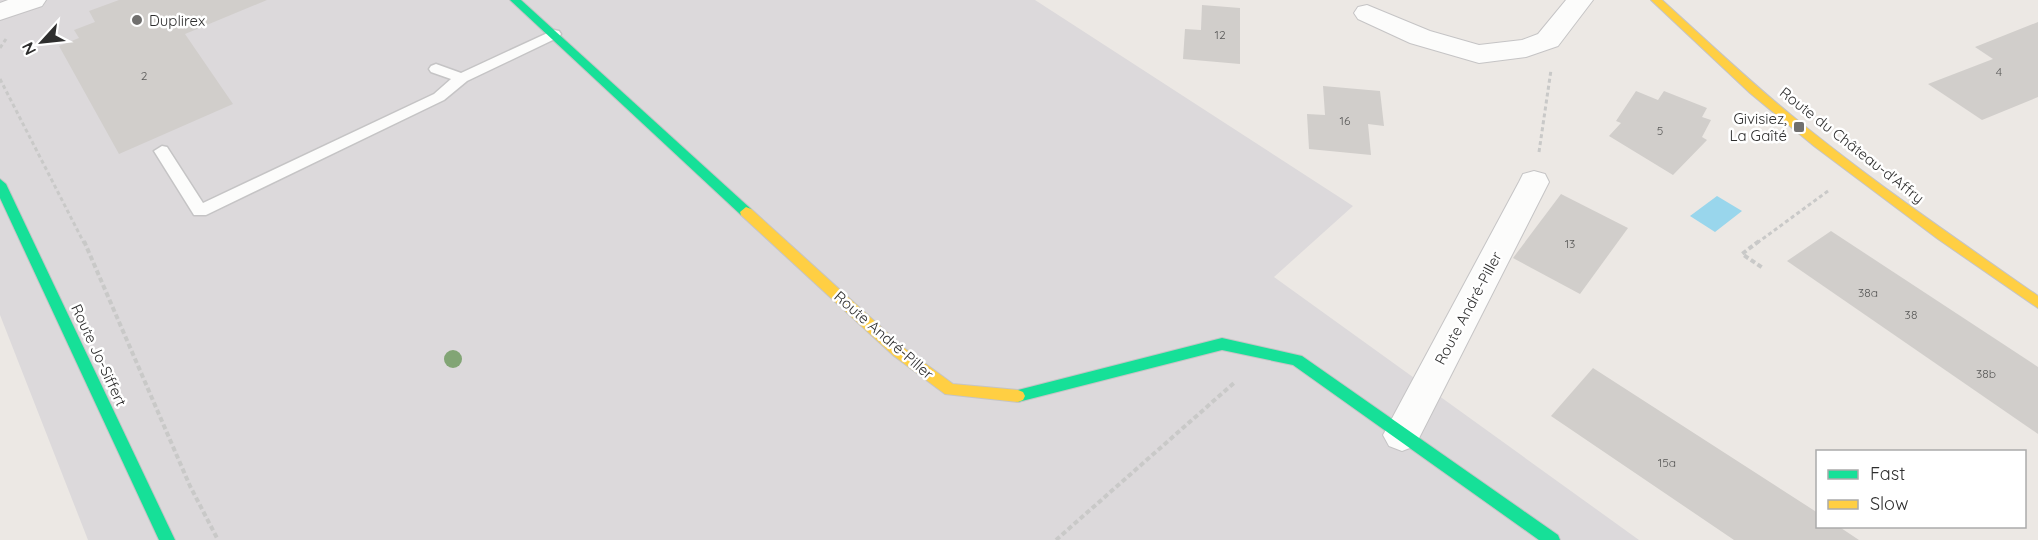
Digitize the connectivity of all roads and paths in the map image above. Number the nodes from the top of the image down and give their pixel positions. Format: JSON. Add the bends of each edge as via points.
{"nodes":[{"id":1,"x":33,"y":0,"type":"edge"},
{"id":2,"x":515,"y":0,"type":"edge"},
{"id":3,"x":1580,"y":0,"type":"edge"},
{"id":4,"x":1656,"y":0,"type":"edge"},
{"id":5,"x":0,"y":12,"type":"edge"},
{"id":6,"x":1367,"y":13,"type":"dead end"},
{"id":7,"x":554,"y":34,"type":"junction"},
{"id":8,"x":1548,"y":40,"type":"junction"},
{"id":9,"x":436,"y":69,"type":"dead end"},
{"id":10,"x":462,"y":78,"type":"junction"},
{"id":11,"x":0,"y":79,"type":"edge"},
{"id":12,"x":162,"y":151,"type":"dead end"},
{"id":13,"x":1534,"y":182,"type":"joint"},
{"id":14,"x":0,"y":184,"type":"edge"},
{"id":15,"x":1836,"y":185,"type":"dead end"},
{"id":16,"x":1763,"y":268,"type":"dead end"},
{"id":17,"x":2038,"y":303,"type":"edge"},
{"id":18,"x":1241,"y":377,"type":"dead end"},
{"id":19,"x":1402,"y":435,"type":"junction"},
{"id":20,"x":167,"y":540,"type":"edge"},
{"id":21,"x":218,"y":540,"type":"edge"},
{"id":22,"x":1056,"y":540,"type":"edge"},
{"id":23,"x":1552,"y":540,"type":"edge"}],
"edges":[{"from":1,"to":5,"type":"street"},
{"from":2,"to":7,"type":"street","name":"Route André-Piller"},
{"from":3,"to":8,"type":"street"},
{"from":4,"to":17,"type":"street","name":"Route du Château-d'Affry","via":[[1806,133]]},
{"from":6,"to":8,"type":"street","via":[[1420,37],[1479,54],[1526,48]]},
{"from":7,"to":10,"type":"lane"},
{"from":7,"to":19,"type":"street","name":"Route André-Piller","via":[[899,352],[950,390],[1015,397],[1222,344],[1297,360]]},
{"from":8,"to":13,"type":"path","via":[[1552,65]]},
{"from":9,"to":10,"type":"lane"},
{"from":10,"to":12,"type":"lane","via":[[439,97],[200,211]]},
{"from":11,"to":21,"type":"path","via":[[79,231],[190,486]]},
{"from":13,"to":19,"type":"street","name":"Route André-Piller"},
{"from":14,"to":20,"type":"street","name":"Route Jo-Siffert"},
{"from":15,"to":16,"type":"path","via":[[1742,254]]},
{"from":18,"to":22,"type":"path"},
{"from":19,"to":23,"type":"street","name":"Route André-Piller"}]}
